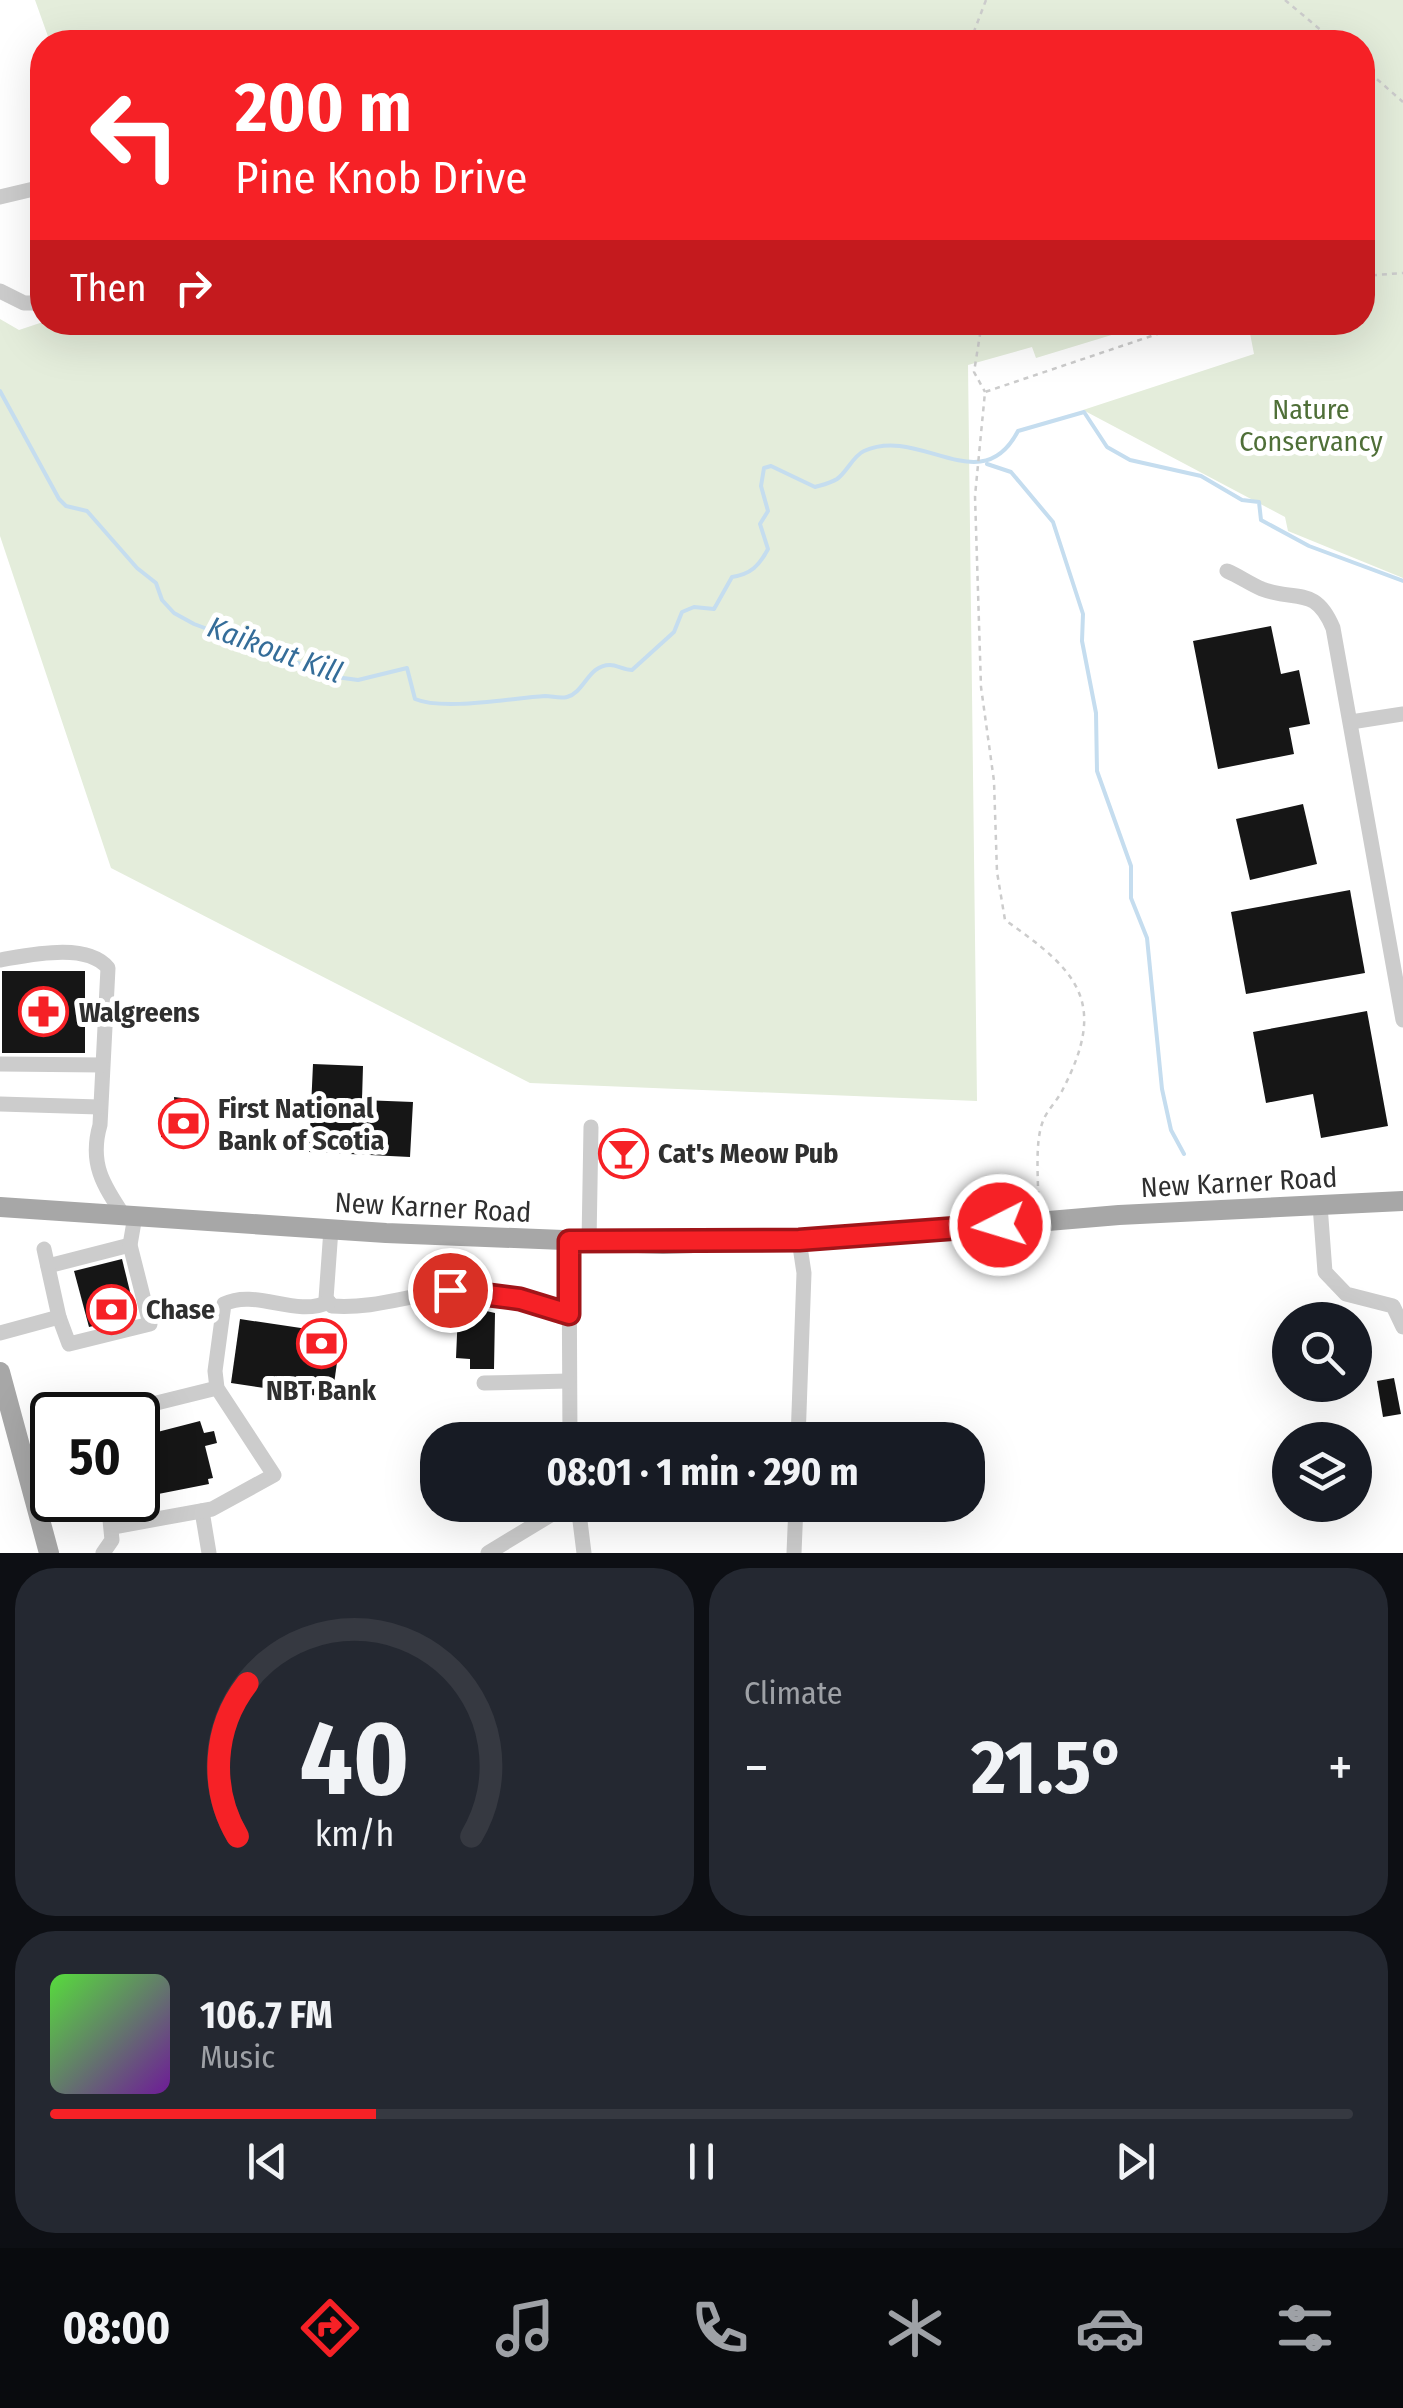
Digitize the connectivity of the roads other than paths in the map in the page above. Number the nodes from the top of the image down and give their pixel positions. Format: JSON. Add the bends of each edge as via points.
{"nodes":[{"id":1,"x":30,"y":190,"type":"edge"},
{"id":2,"x":0,"y":198,"type":"edge"},
{"id":3,"x":0,"y":291,"type":"edge"},
{"id":4,"x":30,"y":303,"type":"edge"},
{"id":5,"x":1227,"y":570,"type":"dead end"},
{"id":6,"x":1403,"y":714,"type":"edge"},
{"id":7,"x":1351,"y":722,"type":"junction"},
{"id":8,"x":0,"y":960,"type":"edge"},
{"id":9,"x":1403,"y":1020,"type":"edge"},
{"id":10,"x":0,"y":1064,"type":"edge"},
{"id":11,"x":102,"y":1065,"type":"junction"},
{"id":12,"x":0,"y":1104,"type":"edge"},
{"id":13,"x":99,"y":1107,"type":"junction"},
{"id":14,"x":591,"y":1128,"type":"dead end"},
{"id":15,"x":1403,"y":1201,"type":"edge"},
{"id":16,"x":1320,"y":1205,"type":"junction"},
{"id":17,"x":0,"y":1208,"type":"edge"},
{"id":18,"x":130,"y":1216,"type":"junction"},
{"id":19,"x":331,"y":1229,"type":"junction"},
{"id":20,"x":799,"y":1240,"type":"junction"},
{"id":21,"x":579,"y":1241,"type":"junction"},
{"id":22,"x":130,"y":1245,"type":"junction"},
{"id":23,"x":329,"y":1302,"type":"junction"},
{"id":24,"x":569,"y":1314,"type":"junction"},
{"id":25,"x":59,"y":1317,"type":"junction"},
{"id":26,"x":1403,"y":1326,"type":"edge"},
{"id":27,"x":0,"y":1333,"type":"edge"},
{"id":28,"x":0,"y":1372,"type":"edge"},
{"id":29,"x":568,"y":1381,"type":"junction"},
{"id":30,"x":484,"y":1382,"type":"dead end"},
{"id":31,"x":218,"y":1388,"type":"junction"},
{"id":32,"x":160,"y":1402,"type":"edge"},
{"id":33,"x":6,"y":1413,"type":"edge"},
{"id":34,"x":569,"y":1422,"type":"edge"},
{"id":35,"x":799,"y":1422,"type":"edge"},
{"id":36,"x":202,"y":1512,"type":"junction"},
{"id":37,"x":111,"y":1522,"type":"edge"},
{"id":38,"x":539,"y":1522,"type":"edge"},
{"id":39,"x":580,"y":1522,"type":"edge"},
{"id":40,"x":795,"y":1522,"type":"edge"},
{"id":41,"x":112,"y":1527,"type":"junction"},
{"id":42,"x":49,"y":1553,"type":"edge"},
{"id":43,"x":104,"y":1553,"type":"edge"},
{"id":44,"x":205,"y":1553,"type":"edge"},
{"id":45,"x":488,"y":1553,"type":"edge"},
{"id":46,"x":584,"y":1553,"type":"edge"},
{"id":47,"x":794,"y":1553,"type":"edge"}],
"edges":[{"from":1,"to":2,"type":"street"},
{"from":3,"to":4,"type":"street"},
{"from":5,"to":7,"type":"street","via":[[1264,590],[1305,595],[1326,613]]},
{"from":6,"to":7,"type":"street"},
{"from":7,"to":9,"type":"street"},
{"from":8,"to":11,"type":"street","via":[[36,954],[101,959],[108,968],[109,1000]]},
{"from":10,"to":11,"type":"street"},
{"from":11,"to":13,"type":"street"},
{"from":12,"to":13,"type":"street"},
{"from":13,"to":18,"type":"street","via":[[96,1168]]},
{"from":14,"to":21,"type":"street"},
{"from":15,"to":16,"type":"main road","name":"New Karner Road"},
{"from":16,"to":20,"type":"main road","name":"New Karner Road"},
{"from":16,"to":26,"type":"street","via":[[1325,1272],[1346,1294],[1393,1306]]},
{"from":17,"to":18,"type":"main road","name":"New Karner Road"},
{"from":18,"to":19,"type":"main road","name":"New Karner Road"},
{"from":18,"to":22,"type":"street"},
{"from":19,"to":21,"type":"main road","name":"New Karner Road"},
{"from":19,"to":23,"type":"street"},
{"from":20,"to":21,"type":"main road","name":"New Karner Road"},
{"from":20,"to":35,"type":"street","via":[[804,1272]]},
{"from":21,"to":24,"type":"street"},
{"from":22,"to":25,"type":"street","via":[[46,1257]]},
{"from":22,"to":25,"type":"street","via":[[150,1324],[69,1344]]},
{"from":23,"to":24,"type":"street","via":[[366,1309],[450,1290],[520,1299]]},
{"from":23,"to":31,"type":"street","via":[[310,1310],[236,1299],[224,1304]]},
{"from":24,"to":29,"type":"street"},
{"from":25,"to":27,"type":"street"},
{"from":28,"to":33,"type":"main road"},
{"from":29,"to":30,"type":"street"},
{"from":29,"to":34,"type":"street"},
{"from":31,"to":32,"type":"street"},
{"from":31,"to":36,"type":"street","via":[[274,1475]]},
{"from":33,"to":42,"type":"main road"},
{"from":36,"to":41,"type":"street"},
{"from":36,"to":44,"type":"street"},
{"from":37,"to":41,"type":"street"},
{"from":38,"to":45,"type":"street"},
{"from":39,"to":46,"type":"street"},
{"from":40,"to":47,"type":"street"},
{"from":41,"to":43,"type":"street"}]}
